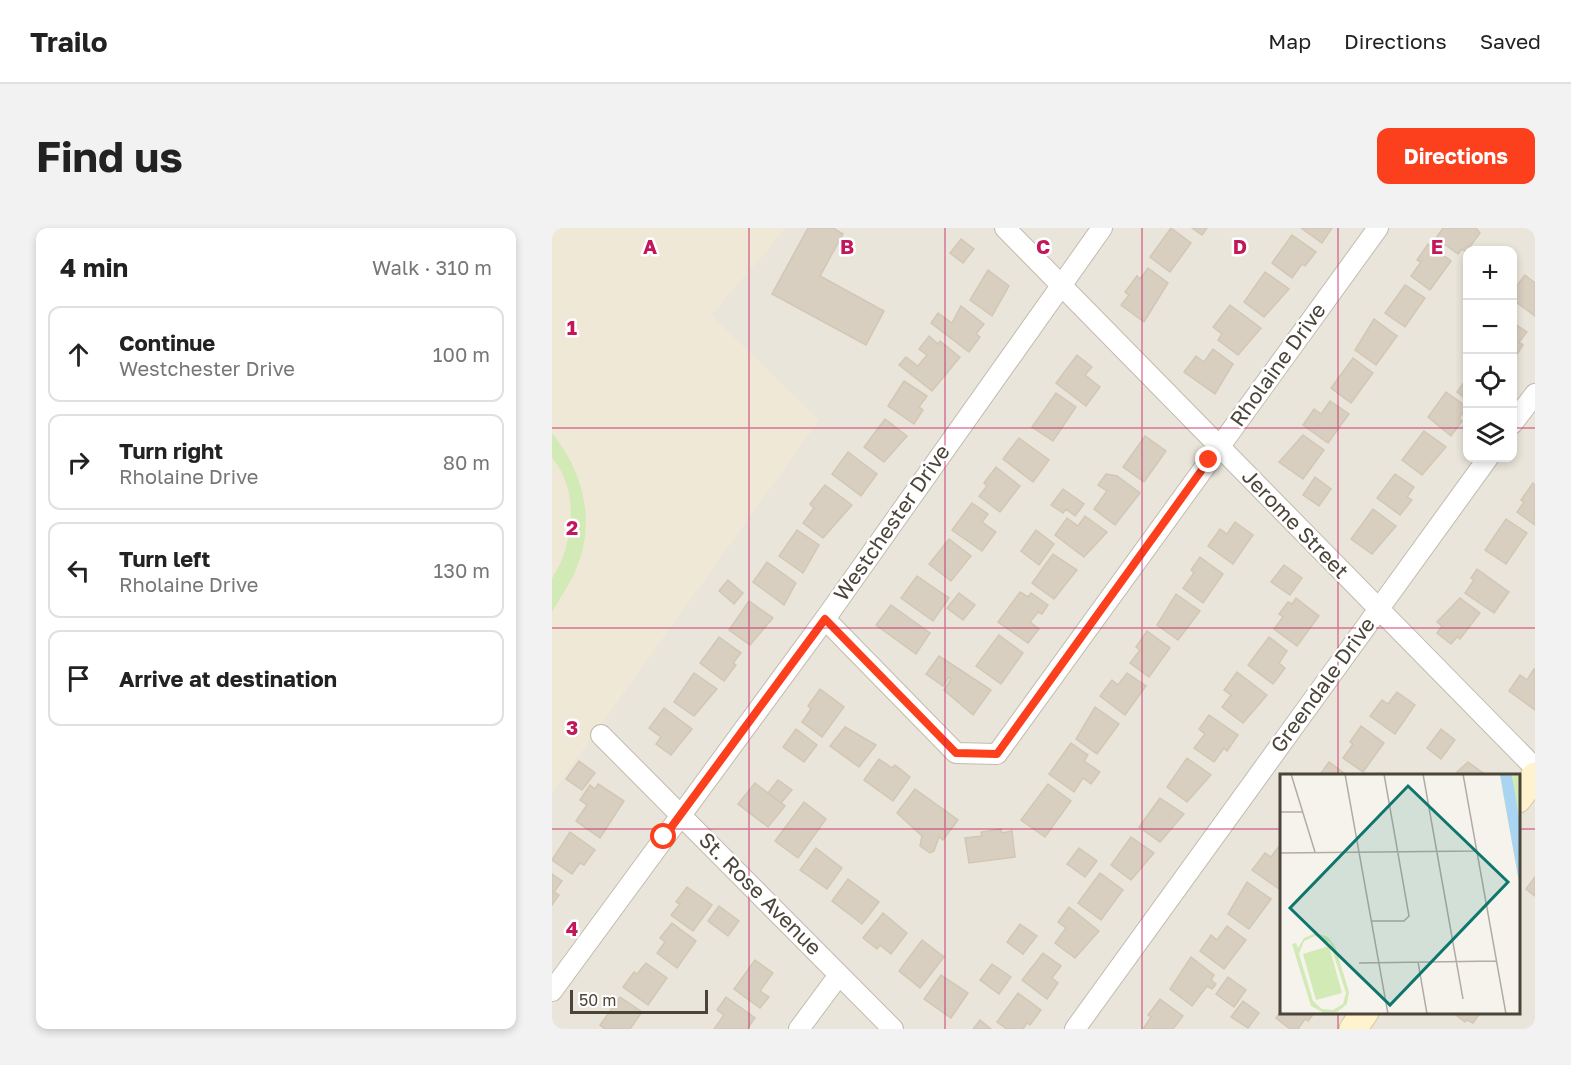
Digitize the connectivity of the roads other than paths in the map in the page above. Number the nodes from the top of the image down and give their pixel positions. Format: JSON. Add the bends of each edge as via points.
{"nodes":[{"id":1,"x":1005,"y":228,"type":"edge"},
{"id":2,"x":1102,"y":228,"type":"edge"},
{"id":3,"x":1378,"y":228,"type":"edge"},
{"id":4,"x":1061,"y":285,"type":"junction"},
{"id":5,"x":1535,"y":393,"type":"edge"},
{"id":6,"x":1517,"y":417,"type":"edge"},
{"id":7,"x":1220,"y":445,"type":"junction"},
{"id":8,"x":1485,"y":462,"type":"edge"},
{"id":9,"x":1378,"y":610,"type":"junction"},
{"id":10,"x":825,"y":619,"type":"junction"},
{"id":11,"x":601,"y":735,"type":"dead end"},
{"id":12,"x":1535,"y":768,"type":"edge"},
{"id":13,"x":1535,"y":776,"type":"edge"},
{"id":14,"x":1520,"y":796,"type":"edge"},
{"id":15,"x":680,"y":814,"type":"junction"},
{"id":16,"x":839,"y":975,"type":"junction"},
{"id":17,"x":552,"y":991,"type":"edge"},
{"id":18,"x":1364,"y":1014,"type":"edge"},
{"id":19,"x":799,"y":1029,"type":"edge"},
{"id":20,"x":893,"y":1029,"type":"edge"},
{"id":21,"x":1075,"y":1029,"type":"edge"},
{"id":22,"x":1353,"y":1029,"type":"edge"}],
"edges":[{"from":1,"to":4,"type":"street","name":"Jerome Street"},
{"from":2,"to":4,"type":"street","name":"Westchester Drive"},
{"from":3,"to":7,"type":"street","name":"Rholaine Drive"},
{"from":4,"to":7,"type":"street","name":"Jerome Street"},
{"from":4,"to":10,"type":"street","name":"Westchester Drive"},
{"from":5,"to":6,"type":"street"},
{"from":7,"to":9,"type":"street","name":"Jerome Street"},
{"from":7,"to":10,"type":"street","name":"Rholaine Drive","via":[[997,754],[956,753]]},
{"from":8,"to":9,"type":"street","name":"Greendale Drive"},
{"from":9,"to":12,"type":"street","name":"Jerome Street"},
{"from":9,"to":21,"type":"street","name":"Greendale Drive"},
{"from":10,"to":15,"type":"street","name":"Westchester Drive"},
{"from":11,"to":15,"type":"street","name":"St. Rose Avenue"},
{"from":13,"to":14,"type":"street"},
{"from":15,"to":16,"type":"street","name":"St. Rose Avenue"},
{"from":15,"to":17,"type":"street","name":"Westchester Drive"},
{"from":16,"to":19,"type":"street"},
{"from":16,"to":20,"type":"street","name":"St. Rose Avenue"},
{"from":18,"to":22,"type":"street"}]}
